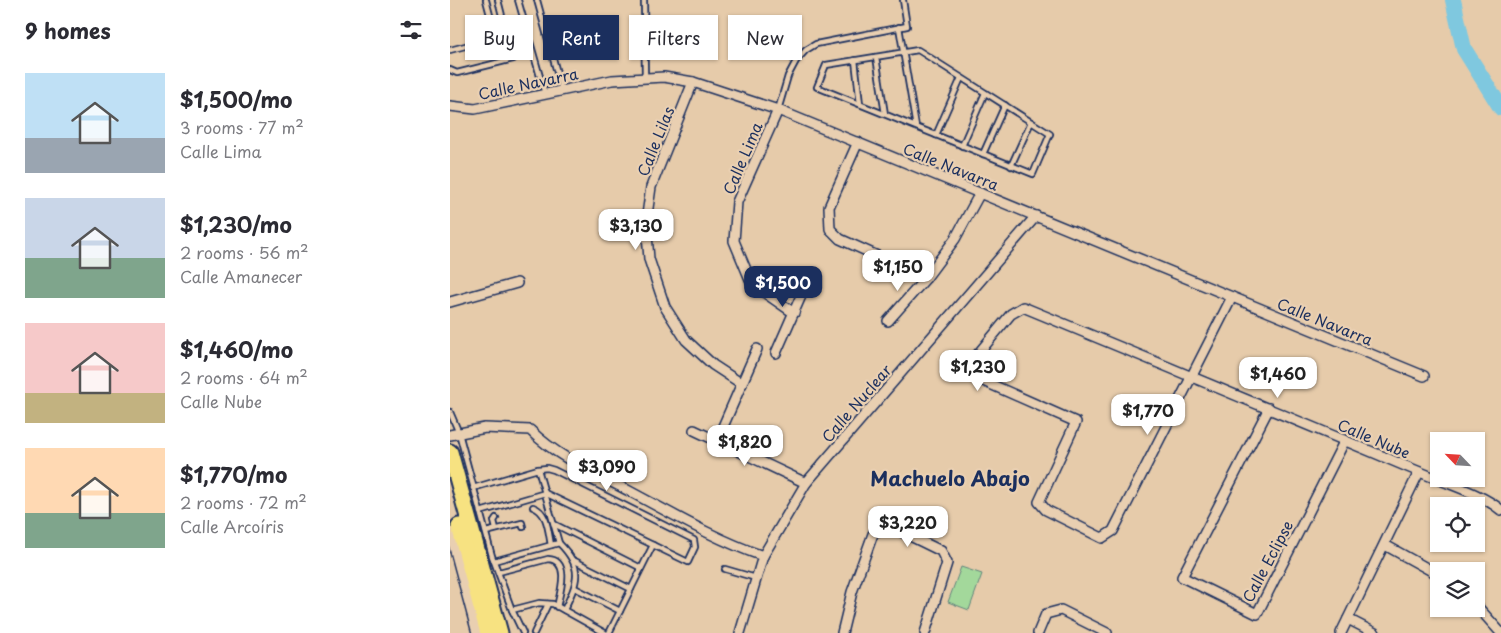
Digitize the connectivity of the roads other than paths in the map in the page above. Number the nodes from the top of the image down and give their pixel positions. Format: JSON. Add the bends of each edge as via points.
{"nodes":[{"id":1,"x":486,"y":0,"type":"edge"},
{"id":2,"x":498,"y":0,"type":"edge"},
{"id":3,"x":518,"y":0,"type":"edge"},
{"id":4,"x":537,"y":0,"type":"edge"},
{"id":5,"x":644,"y":0,"type":"edge"},
{"id":6,"x":903,"y":0,"type":"edge"},
{"id":7,"x":490,"y":15,"type":"edge"},
{"id":8,"x":502,"y":15,"type":"edge"},
{"id":9,"x":522,"y":15,"type":"edge"},
{"id":10,"x":899,"y":27,"type":"junction"},
{"id":11,"x":465,"y":46,"type":"edge"},
{"id":12,"x":450,"y":50,"type":"edge"},
{"id":13,"x":533,"y":51,"type":"edge"},
{"id":14,"x":903,"y":52,"type":"junction"},
{"id":15,"x":876,"y":57,"type":"junction"},
{"id":16,"x":509,"y":60,"type":"edge"},
{"id":17,"x":855,"y":60,"type":"junction"},
{"id":18,"x":450,"y":70,"type":"edge"},
{"id":19,"x":645,"y":78,"type":"junction"},
{"id":20,"x":962,"y":78,"type":"junction"},
{"id":21,"x":694,"y":82,"type":"junction"},
{"id":22,"x":562,"y":91,"type":"junction"},
{"id":23,"x":985,"y":93,"type":"junction"},
{"id":24,"x":545,"y":94,"type":"junction"},
{"id":25,"x":860,"y":104,"type":"junction"},
{"id":26,"x":1005,"y":105,"type":"junction"},
{"id":27,"x":450,"y":106,"type":"edge"},
{"id":28,"x":778,"y":110,"type":"junction"},
{"id":29,"x":884,"y":114,"type":"junction"},
{"id":30,"x":1031,"y":122,"type":"junction"},
{"id":31,"x":916,"y":127,"type":"junction"},
{"id":32,"x":936,"y":135,"type":"junction"},
{"id":33,"x":858,"y":142,"type":"junction"},
{"id":34,"x":962,"y":146,"type":"junction"},
{"id":35,"x":983,"y":154,"type":"junction"},
{"id":36,"x":1011,"y":166,"type":"junction"},
{"id":37,"x":980,"y":192,"type":"junction"},
{"id":38,"x":1036,"y":216,"type":"junction"},
{"id":39,"x":811,"y":274,"type":"dead end"},
{"id":40,"x":926,"y":278,"type":"junction"},
{"id":41,"x":518,"y":283,"type":"dead end"},
{"id":42,"x":1232,"y":297,"type":"junction"},
{"id":43,"x":450,"y":302,"type":"edge"},
{"id":44,"x":794,"y":313,"type":"junction"},
{"id":45,"x":888,"y":321,"type":"dead end"},
{"id":46,"x":757,"y":349,"type":"dead end"},
{"id":47,"x":776,"y":353,"type":"dead end"},
{"id":48,"x":1192,"y":376,"type":"junction"},
{"id":49,"x":1424,"y":376,"type":"dead end"},
{"id":50,"x":742,"y":384,"type":"junction"},
{"id":51,"x":1268,"y":408,"type":"junction"},
{"id":52,"x":450,"y":412,"type":"edge"},
{"id":53,"x":694,"y":430,"type":"dead end"},
{"id":54,"x":721,"y":431,"type":"dead end"},
{"id":55,"x":455,"y":434,"type":"edge"},
{"id":56,"x":1345,"y":440,"type":"junction"},
{"id":57,"x":450,"y":452,"type":"edge"},
{"id":58,"x":538,"y":469,"type":"junction"},
{"id":59,"x":1419,"y":472,"type":"junction"},
{"id":60,"x":806,"y":482,"type":"junction"},
{"id":61,"x":473,"y":488,"type":"junction"},
{"id":62,"x":450,"y":490,"type":"edge"},
{"id":63,"x":545,"y":494,"type":"junction"},
{"id":64,"x":533,"y":507,"type":"dead end"},
{"id":65,"x":1501,"y":510,"type":"edge"},
{"id":66,"x":480,"y":512,"type":"junction"},
{"id":67,"x":496,"y":518,"type":"dead end"},
{"id":68,"x":554,"y":524,"type":"junction"},
{"id":69,"x":523,"y":527,"type":"dead end"},
{"id":70,"x":499,"y":530,"type":"junction"},
{"id":71,"x":450,"y":532,"type":"edge"},
{"id":72,"x":486,"y":532,"type":"junction"},
{"id":73,"x":558,"y":543,"type":"junction"},
{"id":74,"x":528,"y":545,"type":"dead end"},
{"id":75,"x":551,"y":545,"type":"junction"},
{"id":76,"x":653,"y":545,"type":"junction"},
{"id":77,"x":1385,"y":545,"type":"junction"},
{"id":78,"x":516,"y":548,"type":"dead end"},
{"id":79,"x":505,"y":551,"type":"dead end"},
{"id":80,"x":530,"y":551,"type":"junction"},
{"id":81,"x":518,"y":554,"type":"junction"},
{"id":82,"x":763,"y":556,"type":"junction"},
{"id":83,"x":506,"y":558,"type":"junction"},
{"id":84,"x":573,"y":560,"type":"junction"},
{"id":85,"x":494,"y":561,"type":"junction"},
{"id":86,"x":641,"y":568,"type":"junction"},
{"id":87,"x":725,"y":569,"type":"dead end"},
{"id":88,"x":1430,"y":570,"type":"edge"},
{"id":89,"x":498,"y":572,"type":"junction"},
{"id":90,"x":756,"y":578,"type":"junction"},
{"id":91,"x":575,"y":588,"type":"junction"},
{"id":92,"x":631,"y":589,"type":"junction"},
{"id":93,"x":548,"y":604,"type":"junction"},
{"id":94,"x":557,"y":606,"type":"junction"},
{"id":95,"x":512,"y":610,"type":"junction"},
{"id":96,"x":564,"y":610,"type":"junction"},
{"id":97,"x":620,"y":611,"type":"junction"},
{"id":98,"x":1485,"y":615,"type":"edge"},
{"id":99,"x":1348,"y":619,"type":"junction"},
{"id":100,"x":477,"y":633,"type":"edge"},
{"id":101,"x":488,"y":633,"type":"edge"},
{"id":102,"x":500,"y":633,"type":"edge"},
{"id":103,"x":523,"y":633,"type":"edge"},
{"id":104,"x":534,"y":633,"type":"edge"},
{"id":105,"x":607,"y":633,"type":"edge"},
{"id":106,"x":740,"y":633,"type":"edge"},
{"id":107,"x":842,"y":633,"type":"edge"},
{"id":108,"x":926,"y":633,"type":"edge"},
{"id":109,"x":1038,"y":633,"type":"edge"},
{"id":110,"x":1107,"y":633,"type":"edge"},
{"id":111,"x":1341,"y":633,"type":"edge"},
{"id":112,"x":1375,"y":633,"type":"edge"},
{"id":113,"x":1501,"y":633,"type":"edge"}],
"edges":[{"from":1,"to":7,"type":"lane"},
{"from":2,"to":8,"type":"lane"},
{"from":3,"to":9,"type":"lane"},
{"from":4,"to":22,"type":"lane"},
{"from":5,"to":19,"type":"lane"},
{"from":6,"to":10,"type":"lane","via":[[907,26]]},
{"from":10,"to":14,"type":"lane"},
{"from":10,"to":28,"type":"lane","via":[[816,44],[806,50],[788,76]]},
{"from":11,"to":12,"type":"lane"},
{"from":13,"to":24,"type":"lane"},
{"from":14,"to":15,"type":"lane"},
{"from":14,"to":20,"type":"lane","via":[[918,50]]},
{"from":14,"to":31,"type":"lane"},
{"from":15,"to":17,"type":"lane"},
{"from":15,"to":29,"type":"lane"},
{"from":16,"to":18,"type":"lane","via":[[457,73]]},
{"from":17,"to":25,"type":"lane"},
{"from":17,"to":25,"type":"lane","via":[[826,65],[818,87]]},
{"from":19,"to":21,"type":"street","name":"Calle Navarra","via":[[664,77]]},
{"from":19,"to":22,"type":"street","name":"Calle Navarra","via":[[612,80]]},
{"from":20,"to":23,"type":"lane"},
{"from":20,"to":32,"type":"lane"},
{"from":21,"to":28,"type":"street","name":"Calle Navarra"},
{"from":21,"to":50,"type":"street","name":"Calle Lilas","via":[[651,187],[646,222],[649,259],[665,307],[686,340],[713,365]]},
{"from":22,"to":24,"type":"street","name":"Calle Navarra"},
{"from":23,"to":26,"type":"lane"},
{"from":23,"to":34,"type":"lane"},
{"from":24,"to":27,"type":"street","name":"Calle Navarra","via":[[475,109]]},
{"from":25,"to":29,"type":"lane"},
{"from":26,"to":30,"type":"lane"},
{"from":26,"to":35,"type":"lane"},
{"from":28,"to":33,"type":"street","name":"Calle Navarra"},
{"from":28,"to":44,"type":"street","name":"Calle Lima","via":[[737,202],[734,241],[752,284]]},
{"from":29,"to":31,"type":"lane"},
{"from":30,"to":36,"type":"lane"},
{"from":30,"to":36,"type":"lane","via":[[1050,134],[1033,174]]},
{"from":31,"to":32,"type":"lane"},
{"from":32,"to":34,"type":"lane"},
{"from":33,"to":37,"type":"street","name":"Calle Navarra"},
{"from":33,"to":40,"type":"street","via":[[829,206],[830,228],[840,239]]},
{"from":34,"to":35,"type":"lane"},
{"from":35,"to":36,"type":"lane"},
{"from":37,"to":38,"type":"street","name":"Calle Navarra"},
{"from":37,"to":40,"type":"street","via":[[955,239]]},
{"from":38,"to":42,"type":"street","name":"Calle Navarra"},
{"from":38,"to":60,"type":"street","name":"Calle Nuclear"},
{"from":39,"to":44,"type":"street"},
{"from":40,"to":45,"type":"street"},
{"from":41,"to":43,"type":"street"},
{"from":42,"to":48,"type":"street"},
{"from":42,"to":49,"type":"street","name":"Calle Navarra"},
{"from":44,"to":47,"type":"street"},
{"from":46,"to":50,"type":"street"},
{"from":48,"to":48,"type":"street","name":"Calle Nube","via":[[1022,307],[1011,314],[963,372],[1076,422],[1039,502],[1046,510],[1102,538],[1113,531]]},
{"from":48,"to":51,"type":"street","name":"Calle Nube"},
{"from":50,"to":54,"type":"street"},
{"from":51,"to":56,"type":"street","name":"Calle Nube"},
{"from":51,"to":56,"type":"street","name":"Calle Eclipse","via":[[1182,577],[1257,614]]},
{"from":52,"to":55,"type":"lane"},
{"from":53,"to":60,"type":"street"},
{"from":55,"to":61,"type":"lane"},
{"from":55,"to":82,"type":"street","via":[[485,428],[530,430],[546,445],[580,465],[734,546]]},
{"from":56,"to":59,"type":"street","name":"Calle Nube"},
{"from":57,"to":102,"type":"main road"},
{"from":58,"to":61,"type":"lane"},
{"from":58,"to":63,"type":"lane"},
{"from":58,"to":76,"type":"lane","via":[[554,470],[695,542],[688,562]]},
{"from":59,"to":65,"type":"street","name":"Calle Nube","via":[[1469,492]]},
{"from":59,"to":77,"type":"street"},
{"from":60,"to":82,"type":"street","name":"Calle Nuclear"},
{"from":61,"to":66,"type":"lane"},
{"from":62,"to":101,"type":"main road"},
{"from":63,"to":66,"type":"lane"},
{"from":63,"to":68,"type":"lane"},
{"from":63,"to":76,"type":"lane"},
{"from":64,"to":75,"type":"lane","via":[[545,517]]},
{"from":66,"to":72,"type":"lane"},
{"from":67,"to":70,"type":"lane","via":[[494,521]]},
{"from":68,"to":73,"type":"lane"},
{"from":68,"to":86,"type":"lane"},
{"from":69,"to":70,"type":"lane","via":[[522,523]]},
{"from":70,"to":72,"type":"lane"},
{"from":71,"to":100,"type":"street"},
{"from":72,"to":85,"type":"lane"},
{"from":73,"to":75,"type":"lane"},
{"from":73,"to":84,"type":"lane"},
{"from":74,"to":80,"type":"lane"},
{"from":75,"to":80,"type":"lane"},
{"from":76,"to":86,"type":"lane"},
{"from":77,"to":88,"type":"street"},
{"from":77,"to":99,"type":"street"},
{"from":78,"to":81,"type":"lane"},
{"from":79,"to":83,"type":"lane"},
{"from":80,"to":81,"type":"lane"},
{"from":81,"to":83,"type":"lane"},
{"from":82,"to":90,"type":"street","name":"Calle Nuclear"},
{"from":83,"to":85,"type":"lane"},
{"from":84,"to":91,"type":"lane"},
{"from":84,"to":92,"type":"lane"},
{"from":85,"to":89,"type":"lane"},
{"from":86,"to":92,"type":"lane"},
{"from":87,"to":90,"type":"lane"},
{"from":89,"to":94,"type":"lane","via":[[555,560],[562,574]]},
{"from":89,"to":95,"type":"lane"},
{"from":90,"to":106,"type":"street","name":"Calle Nuclear"},
{"from":91,"to":96,"type":"lane"},
{"from":91,"to":97,"type":"lane"},
{"from":92,"to":97,"type":"lane"},
{"from":93,"to":94,"type":"lane"},
{"from":93,"to":95,"type":"lane"},
{"from":93,"to":104,"type":"lane"},
{"from":94,"to":96,"type":"lane"},
{"from":95,"to":103,"type":"lane"},
{"from":96,"to":105,"type":"lane"},
{"from":97,"to":105,"type":"lane"},
{"from":98,"to":113,"type":"street"},
{"from":99,"to":111,"type":"street"},
{"from":99,"to":112,"type":"street"},
{"from":107,"to":108,"type":"street","via":[[852,592],[873,534],[890,526],[941,551],[947,563]]},
{"from":109,"to":110,"type":"street","via":[[1046,614],[1061,610]]}]}
